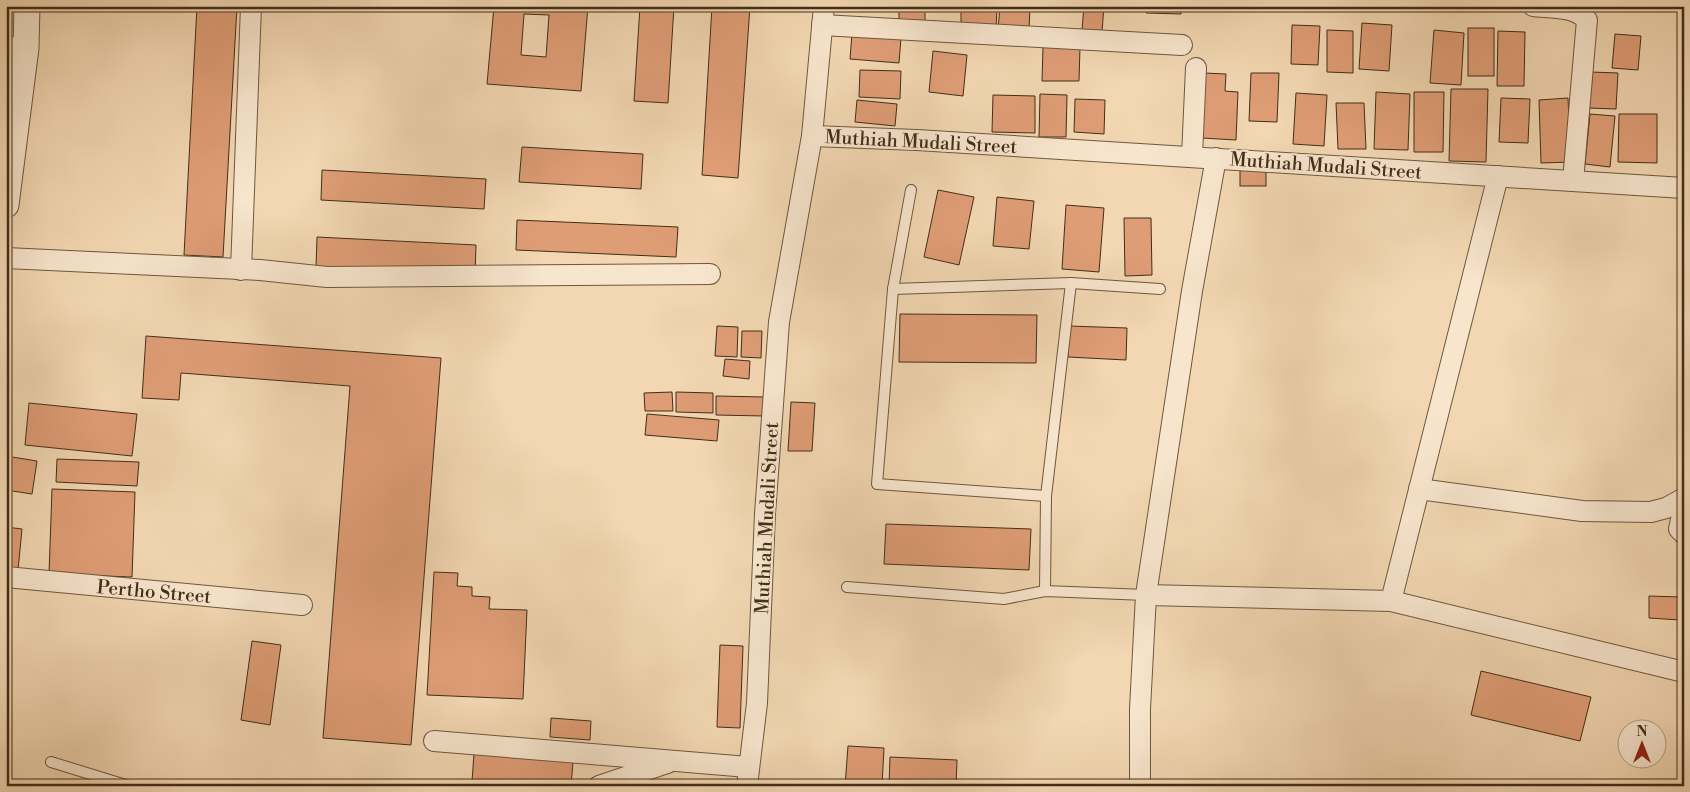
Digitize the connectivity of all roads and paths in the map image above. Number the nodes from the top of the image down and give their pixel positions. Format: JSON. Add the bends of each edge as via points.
{"nodes":[{"id":1,"x":27,"y":6,"type":"edge"},
{"id":2,"x":252,"y":6,"type":"edge"},
{"id":3,"x":1533,"y":6,"type":"edge"},
{"id":4,"x":823,"y":16,"type":"edge"},
{"id":5,"x":1182,"y":45,"type":"dead end"},
{"id":6,"x":16,"y":48,"type":"edge"},
{"id":7,"x":1196,"y":68,"type":"dead end"},
{"id":8,"x":812,"y":136,"type":"junction"},
{"id":9,"x":1192,"y":156,"type":"junction"},
{"id":10,"x":1216,"y":158,"type":"junction"},
{"id":11,"x":1498,"y":176,"type":"junction"},
{"id":12,"x":1572,"y":180,"type":"junction"},
{"id":13,"x":1684,"y":188,"type":"edge"},
{"id":14,"x":911,"y":190,"type":"dead end"},
{"id":15,"x":6,"y":205,"type":"edge"},
{"id":16,"x":6,"y":258,"type":"edge"},
{"id":17,"x":241,"y":270,"type":"junction"},
{"id":18,"x":710,"y":274,"type":"dead end"},
{"id":19,"x":1071,"y":283,"type":"junction"},
{"id":20,"x":893,"y":289,"type":"junction"},
{"id":21,"x":1160,"y":289,"type":"dead end"},
{"id":22,"x":1419,"y":489,"type":"junction"},
{"id":23,"x":1046,"y":496,"type":"junction"},
{"id":24,"x":1684,"y":498,"type":"edge"},
{"id":25,"x":1684,"y":504,"type":"edge"},
{"id":26,"x":1684,"y":534,"type":"edge"},
{"id":27,"x":6,"y":577,"type":"edge"},
{"id":28,"x":847,"y":587,"type":"dead end"},
{"id":29,"x":1045,"y":591,"type":"junction"},
{"id":30,"x":1146,"y":595,"type":"junction"},
{"id":31,"x":1391,"y":601,"type":"junction"},
{"id":32,"x":302,"y":605,"type":"dead end"},
{"id":33,"x":1684,"y":672,"type":"edge"},
{"id":34,"x":434,"y":740,"type":"dead end"},
{"id":35,"x":676,"y":760,"type":"junction"},
{"id":36,"x":51,"y":762,"type":"dead end"},
{"id":37,"x":747,"y":777,"type":"edge"},
{"id":38,"x":129,"y":786,"type":"edge"},
{"id":39,"x":599,"y":786,"type":"edge"},
{"id":40,"x":1140,"y":786,"type":"edge"}],
"edges":[{"from":1,"to":6,"type":"street"},
{"from":2,"to":17,"type":"street"},
{"from":3,"to":12,"type":"street","via":[[1570,10],[1581,13],[1587,20]]},
{"from":4,"to":5,"type":"street"},
{"from":4,"to":8,"type":"street"},
{"from":6,"to":15,"type":"street"},
{"from":7,"to":9,"type":"street"},
{"from":8,"to":9,"type":"street","name":"Muthiah Mudali Street"},
{"from":8,"to":37,"type":"street","name":"Muthiah Mudali Street","via":[[778,322],[757,704]]},
{"from":9,"to":10,"type":"street","name":"Muthiah Mudali Street"},
{"from":10,"to":11,"type":"street","name":"Muthiah Mudali Street"},
{"from":10,"to":30,"type":"street","via":[[1192,291]]},
{"from":11,"to":12,"type":"street","name":"Muthiah Mudali Street"},
{"from":11,"to":22,"type":"street"},
{"from":12,"to":13,"type":"street","name":"Muthiah Mudali Street"},
{"from":14,"to":20,"type":"lane"},
{"from":16,"to":17,"type":"street"},
{"from":17,"to":18,"type":"street","via":[[326,277]]},
{"from":19,"to":20,"type":"lane"},
{"from":19,"to":21,"type":"lane"},
{"from":19,"to":23,"type":"lane"},
{"from":20,"to":23,"type":"lane","via":[[877,484]]},
{"from":22,"to":24,"type":"street","via":[[1582,511],[1651,512]]},
{"from":22,"to":31,"type":"street"},
{"from":23,"to":29,"type":"lane"},
{"from":25,"to":26,"type":"street","via":[[1679,529]]},
{"from":27,"to":32,"type":"street","name":"Pertho Street"},
{"from":28,"to":29,"type":"lane","via":[[1004,599]]},
{"from":29,"to":30,"type":"lane"},
{"from":30,"to":31,"type":"street"},
{"from":30,"to":40,"type":"street"},
{"from":31,"to":33,"type":"street"},
{"from":34,"to":35,"type":"street"},
{"from":35,"to":37,"type":"street"},
{"from":35,"to":39,"type":"street"},
{"from":36,"to":38,"type":"lane"}]}
